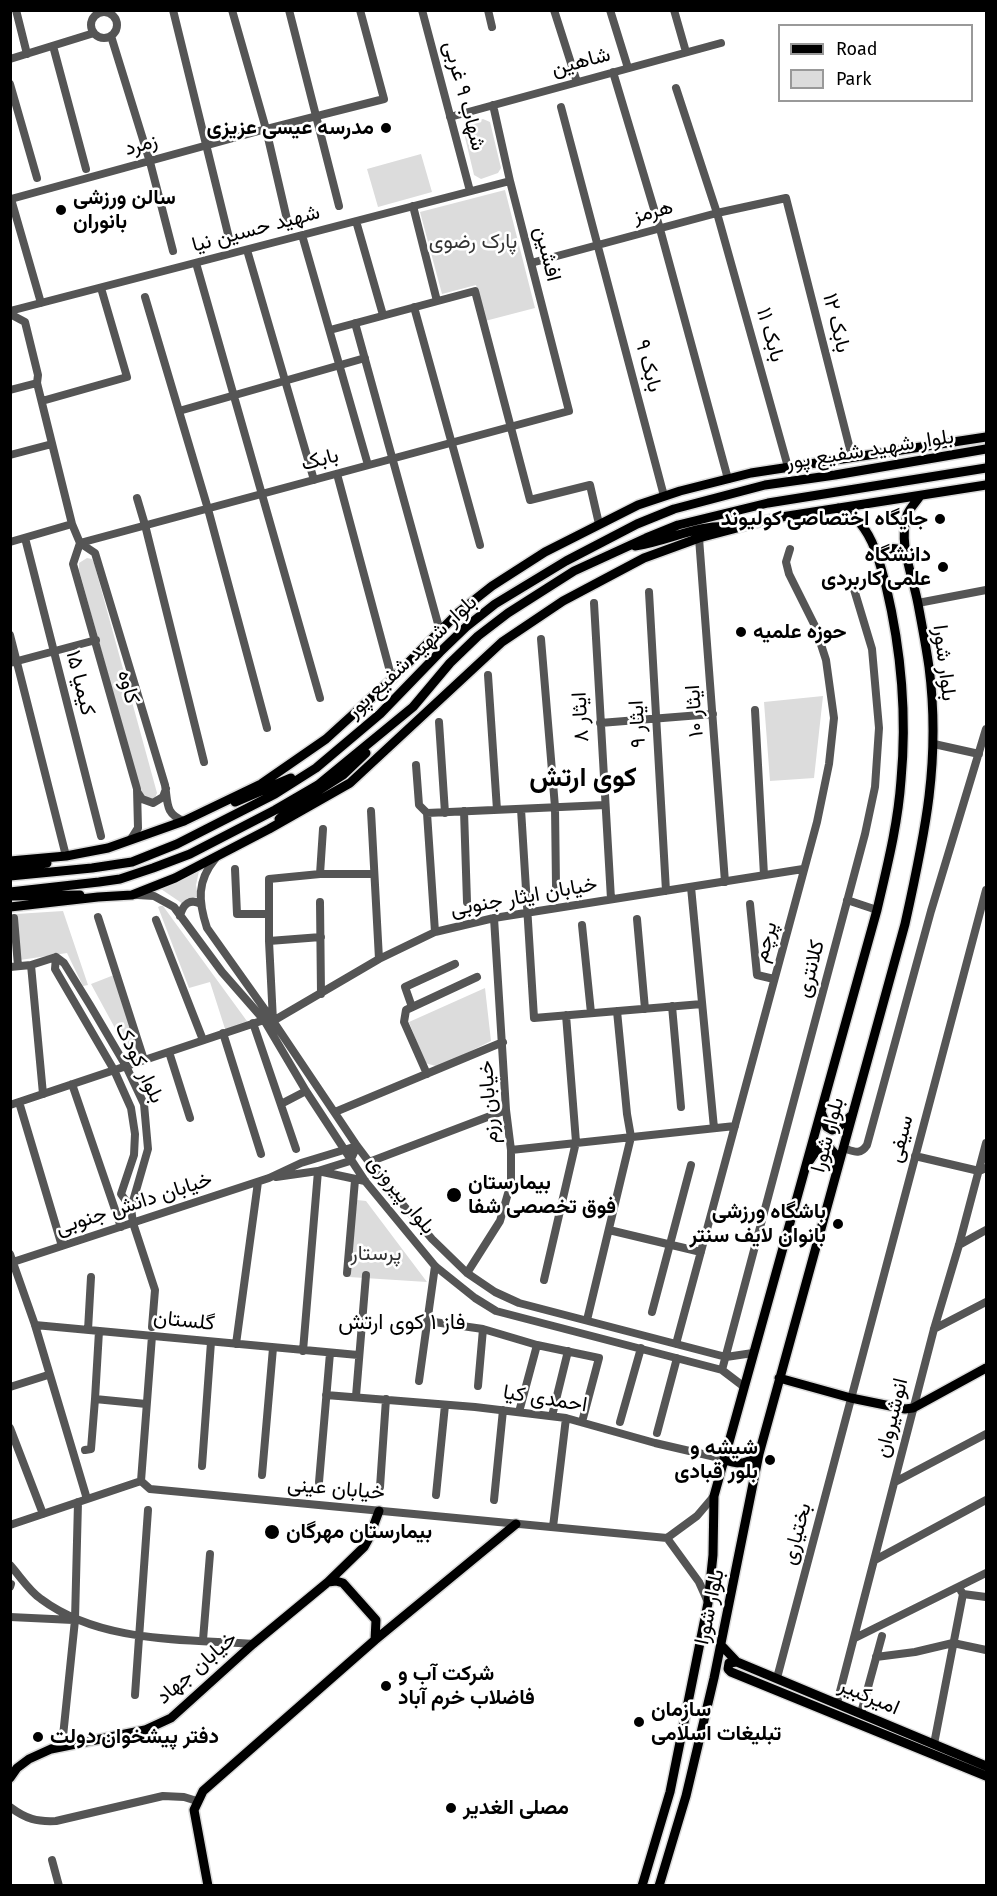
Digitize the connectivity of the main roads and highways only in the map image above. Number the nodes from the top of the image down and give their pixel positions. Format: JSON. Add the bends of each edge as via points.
{"nodes":[{"id":1,"x":987,"y":436,"type":"edge"},
{"id":2,"x":987,"y":449,"type":"edge"},
{"id":3,"x":987,"y":468,"type":"edge"},
{"id":4,"x":987,"y":485,"type":"edge"},
{"id":5,"x":920,"y":496,"type":"junction"},
{"id":6,"x":838,"y":508,"type":"junction"},
{"id":7,"x":738,"y":528,"type":"junction"},
{"id":8,"x":624,"y":548,"type":"junction"},
{"id":9,"x":906,"y":555,"type":"junction"},
{"id":10,"x":879,"y":558,"type":"junction"},
{"id":11,"x":394,"y":723,"type":"junction"},
{"id":12,"x":316,"y":768,"type":"junction"},
{"id":13,"x":214,"y":808,"type":"junction"},
{"id":14,"x":269,"y":829,"type":"junction"},
{"id":15,"x":66,"y":856,"type":"junction"},
{"id":16,"x":10,"y":861,"type":"edge"},
{"id":17,"x":10,"y":869,"type":"edge"},
{"id":18,"x":10,"y":876,"type":"edge"},
{"id":19,"x":10,"y":892,"type":"edge"},
{"id":20,"x":10,"y":896,"type":"edge"},
{"id":21,"x":98,"y":897,"type":"junction"},
{"id":22,"x":10,"y":907,"type":"edge"},
{"id":23,"x":821,"y":1112,"type":"junction"},
{"id":24,"x":851,"y":1116,"type":"junction"},
{"id":25,"x":807,"y":1163,"type":"junction"},
{"id":26,"x":835,"y":1174,"type":"junction"},
{"id":27,"x":987,"y":1368,"type":"edge"},
{"id":28,"x":779,"y":1378,"type":"junction"},
{"id":29,"x":759,"y":1454,"type":"junction"},
{"id":30,"x":724,"y":1459,"type":"junction"},
{"id":31,"x":379,"y":1511,"type":"road end"},
{"id":32,"x":516,"y":1524,"type":"road end"},
{"id":33,"x":328,"y":1582,"type":"junction"},
{"id":34,"x":375,"y":1640,"type":"junction"},
{"id":35,"x":721,"y":1645,"type":"junction"},
{"id":36,"x":737,"y":1662,"type":"junction"},
{"id":37,"x":736,"y":1674,"type":"junction"},
{"id":38,"x":714,"y":1678,"type":"junction"},
{"id":39,"x":986,"y":1767,"type":"edge"},
{"id":40,"x":10,"y":1778,"type":"edge"},
{"id":41,"x":208,"y":1886,"type":"edge"},
{"id":42,"x":642,"y":1886,"type":"edge"},
{"id":43,"x":659,"y":1886,"type":"edge"}],
"edges":[{"from":1,"to":13,"type":"main road","via":[[788,467],[728,479],[638,505],[545,552],[492,586],[326,739],[261,784]]},
{"from":2,"to":12,"type":"main road","name":"بلوار شهید شفیع پور","via":[[765,485],[674,509],[637,524],[495,604],[453,640],[380,714]]},
{"from":3,"to":8,"type":"main road","name":"بلوار شهید شفیع پور","via":[[768,503],[678,525]]},
{"from":4,"to":5,"type":"main road"},
{"from":5,"to":6,"type":"main road"},
{"from":5,"to":9,"type":"main road","name":"بلوار شورا","via":[[908,513]]},
{"from":6,"to":7,"type":"main road"},
{"from":6,"to":10,"type":"main road","name":"بلوار شورا","via":[[859,522]]},
{"from":7,"to":8,"type":"main road","via":[[716,525]]},
{"from":7,"to":14,"type":"main road","via":[[644,558],[591,585],[502,642],[350,783]]},
{"from":8,"to":11,"type":"main road","name":"بلوار شهید شفیع پور","via":[[574,571],[500,619],[450,663]]},
{"from":9,"to":10,"type":"main road","via":[[891,548]]},
{"from":9,"to":24,"type":"main road","name":"بلوار شورا","via":[[929,669],[934,744],[932,784],[904,924]]},
{"from":10,"to":23,"type":"main road","name":"بلوار شورا","via":[[901,673],[901,781],[895,832],[877,910]]},
{"from":11,"to":14,"type":"main road","via":[[343,775],[291,808]]},
{"from":11,"to":19,"type":"main road","name":"بلوار شهید شفیع پور","via":[[318,785],[190,854],[120,879]]},
{"from":12,"to":13,"type":"main road"},
{"from":12,"to":18,"type":"main road","name":"بلوار شهید شفیع پور","via":[[258,803],[147,857],[120,865]]},
{"from":13,"to":15,"type":"main road","via":[[108,848]]},
{"from":14,"to":21,"type":"main road","via":[[175,878],[132,895]]},
{"from":15,"to":16,"type":"main road"},
{"from":15,"to":17,"type":"main road","via":[[54,862]]},
{"from":20,"to":21,"type":"main road"},
{"from":21,"to":22,"type":"main road"},
{"from":23,"to":24,"type":"main road","via":[[832,1130]]},
{"from":23,"to":25,"type":"main road","name":"بلوار شورا"},
{"from":24,"to":26,"type":"main road","name":"بلوار شورا"},
{"from":25,"to":26,"type":"main road","via":[[817,1151],[828,1146],[835,1154]]},
{"from":25,"to":30,"type":"main road","name":"بلوار شورا"},
{"from":26,"to":28,"type":"main road","name":"بلوار شورا"},
{"from":27,"to":28,"type":"main road","via":[[905,1409]]},
{"from":28,"to":29,"type":"main road","name":"بلوار شورا"},
{"from":29,"to":30,"type":"main road","via":[[743,1464]]},
{"from":29,"to":35,"type":"main road","name":"بلوار شورا"},
{"from":30,"to":42,"type":"main road","name":"بلوار شورا","via":[[714,1496],[708,1603],[670,1792]]},
{"from":31,"to":33,"type":"main road","name":"خیابان جهاد","via":[[364,1547]]},
{"from":32,"to":34,"type":"main road"},
{"from":33,"to":34,"type":"main road","via":[[343,1583],[376,1620]]},
{"from":33,"to":40,"type":"main road","name":"خیابان جهاد","via":[[171,1718],[146,1730],[51,1749],[29,1759]]},
{"from":34,"to":41,"type":"main road","via":[[203,1791],[194,1810]]},
{"from":35,"to":36,"type":"main road"},
{"from":35,"to":38,"type":"main road","name":"بلوار شورا"},
{"from":36,"to":37,"type":"main road","via":[[728,1666]]},
{"from":36,"to":39,"type":"main road","name":"امیرکبیر"},
{"from":37,"to":38,"type":"main road"},
{"from":37,"to":39,"type":"main road","name":"امیرکبیر"},
{"from":38,"to":43,"type":"main road","name":"بلوار شورا","via":[[686,1796]]}]}
